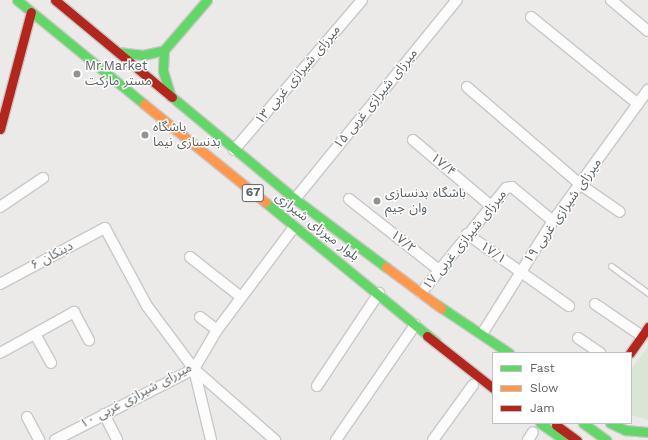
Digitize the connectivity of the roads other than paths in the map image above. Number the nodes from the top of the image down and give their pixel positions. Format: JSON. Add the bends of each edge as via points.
{"nodes":[{"id":1,"x":17,"y":0,"type":"edge"},
{"id":2,"x":55,"y":0,"type":"edge"},
{"id":3,"x":362,"y":0,"type":"edge"},
{"id":4,"x":457,"y":0,"type":"edge"},
{"id":5,"x":616,"y":1,"type":"edge"},
{"id":6,"x":200,"y":2,"type":"edge"},
{"id":7,"x":31,"y":12,"type":"junction"},
{"id":8,"x":531,"y":17,"type":"dead end"},
{"id":9,"x":648,"y":31,"type":"edge"},
{"id":10,"x":164,"y":50,"type":"junction"},
{"id":11,"x":118,"y":52,"type":"junction"},
{"id":12,"x":467,"y":87,"type":"dead end"},
{"id":13,"x":648,"y":90,"type":"edge"},
{"id":14,"x":171,"y":97,"type":"junction"},
{"id":15,"x":643,"y":103,"type":"edge"},
{"id":16,"x":0,"y":129,"type":"edge"},
{"id":17,"x":413,"y":140,"type":"dead end"},
{"id":18,"x":234,"y":150,"type":"junction"},
{"id":19,"x":43,"y":178,"type":"dead end"},
{"id":20,"x":581,"y":185,"type":"junction"},
{"id":21,"x":295,"y":199,"type":"junction"},
{"id":22,"x":349,"y":199,"type":"dead end"},
{"id":23,"x":491,"y":206,"type":"junction"},
{"id":24,"x":0,"y":207,"type":"edge"},
{"id":25,"x":620,"y":212,"type":"dead end"},
{"id":26,"x":553,"y":222,"type":"junction"},
{"id":27,"x":294,"y":227,"type":"junction"},
{"id":28,"x":467,"y":234,"type":"junction"},
{"id":29,"x":190,"y":257,"type":"dead end"},
{"id":30,"x":611,"y":266,"type":"dead end"},
{"id":31,"x":439,"y":270,"type":"junction"},
{"id":32,"x":520,"y":272,"type":"junction"},
{"id":33,"x":0,"y":284,"type":"edge"},
{"id":34,"x":379,"y":293,"type":"junction"},
{"id":35,"x":421,"y":293,"type":"junction"},
{"id":36,"x":648,"y":293,"type":"edge"},
{"id":37,"x":241,"y":297,"type":"junction"},
{"id":38,"x":433,"y":302,"type":"junction"},
{"id":39,"x":595,"y":304,"type":"dead end"},
{"id":40,"x":569,"y":306,"type":"dead end"},
{"id":41,"x":200,"y":317,"type":"dead end"},
{"id":42,"x":415,"y":324,"type":"junction"},
{"id":43,"x":648,"y":327,"type":"edge"},
{"id":44,"x":217,"y":330,"type":"junction"},
{"id":45,"x":35,"y":334,"type":"junction"},
{"id":46,"x":482,"y":334,"type":"junction"},
{"id":47,"x":427,"y":336,"type":"junction"},
{"id":48,"x":642,"y":336,"type":"junction"},
{"id":49,"x":578,"y":338,"type":"dead end"},
{"id":50,"x":90,"y":340,"type":"dead end"},
{"id":51,"x":495,"y":352,"type":"edge"},
{"id":52,"x":508,"y":352,"type":"edge"},
{"id":53,"x":599,"y":352,"type":"edge"},
{"id":54,"x":631,"y":352,"type":"edge"},
{"id":55,"x":0,"y":353,"type":"edge"},
{"id":56,"x":51,"y":363,"type":"dead end"},
{"id":57,"x":194,"y":369,"type":"junction"},
{"id":58,"x":492,"y":378,"type":"edge"},
{"id":59,"x":473,"y":385,"type":"dead end"},
{"id":60,"x":317,"y":386,"type":"dead end"},
{"id":61,"x":492,"y":387,"type":"edge"},
{"id":62,"x":104,"y":414,"type":"junction"},
{"id":63,"x":27,"y":417,"type":"dead end"},
{"id":64,"x":541,"y":424,"type":"edge"},
{"id":65,"x":555,"y":424,"type":"edge"},
{"id":66,"x":584,"y":424,"type":"edge"},
{"id":67,"x":612,"y":424,"type":"edge"},
{"id":68,"x":612,"y":424,"type":"edge"},
{"id":69,"x":648,"y":432,"type":"edge"},
{"id":70,"x":39,"y":440,"type":"edge"},
{"id":71,"x":54,"y":440,"type":"edge"},
{"id":72,"x":117,"y":440,"type":"edge"},
{"id":73,"x":211,"y":440,"type":"edge"},
{"id":74,"x":275,"y":440,"type":"edge"},
{"id":75,"x":336,"y":440,"type":"edge"},
{"id":76,"x":433,"y":440,"type":"edge"},
{"id":77,"x":564,"y":440,"type":"edge"},
{"id":78,"x":577,"y":440,"type":"edge"},
{"id":79,"x":606,"y":440,"type":"edge"},
{"id":80,"x":647,"y":440,"type":"edge"}],
"edges":[{"from":1,"to":7,"type":"main road","name":"بلوار میرزای شیرازی","number":"67"},
{"from":2,"to":11,"type":"main road","name":"بلوار میرزای شیرازی","number":"67"},
{"from":3,"to":18,"type":"street","name":"۱۳ میرزای شیرازی غربی"},
{"from":4,"to":21,"type":"street","name":"۱۵ میرزای شیرازی غربی"},
{"from":5,"to":9,"type":"street"},
{"from":6,"to":10,"type":"main road"},
{"from":7,"to":16,"type":"main road"},
{"from":7,"to":27,"type":"main road","name":"بلوار میرزای شیرازی","number":"67"},
{"from":8,"to":15,"type":"street"},
{"from":10,"to":11,"type":"main road","via":[[144,55]]},
{"from":10,"to":14,"type":"main road","via":[[163,71]]},
{"from":11,"to":14,"type":"main road","name":"بلوار میرزای شیرازی","number":"67"},
{"from":12,"to":20,"type":"street"},
{"from":13,"to":15,"type":"street","name":"۱۹ میرزای شیرازی غربی"},
{"from":14,"to":18,"type":"main road","name":"بلوار میرزای شیرازی","number":"67"},
{"from":15,"to":20,"type":"street","name":"۱۹ میرزای شیرازی غربی"},
{"from":17,"to":23,"type":"street","name":"۱۷/۴"},
{"from":18,"to":21,"type":"main road","name":"بلوار میرزای شیرازی","number":"67"},
{"from":19,"to":24,"type":"street"},
{"from":20,"to":25,"type":"street"},
{"from":20,"to":26,"type":"street","name":"۱۹ میرزای شیرازی غربی"},
{"from":21,"to":35,"type":"main road","name":"بلوار میرزای شیرازی","number":"67"},
{"from":22,"to":31,"type":"street","name":"۱۷/۲"},
{"from":23,"to":26,"type":"street","name":"۱۷ میرزای شیرازی غربی","via":[[509,187]]},
{"from":23,"to":28,"type":"street","name":"۱۷ میرزای شیرازی غربی"},
{"from":26,"to":32,"type":"street","name":"۱۹ میرزای شیرازی غربی"},
{"from":27,"to":34,"type":"main road","name":"بلوار میرزای شیرازی","number":"67"},
{"from":27,"to":37,"type":"street","name":"۱۰ میرزای شیرازی غربی"},
{"from":28,"to":31,"type":"street","name":"۱۷ میرزای شیرازی غربی"},
{"from":28,"to":32,"type":"street","name":"۱۷/۱"},
{"from":29,"to":37,"type":"street"},
{"from":30,"to":36,"type":"lane"},
{"from":31,"to":35,"type":"street","name":"۱۷ میرزای شیرازی غربی"},
{"from":32,"to":40,"type":"street","name":"۱۷/۱"},
{"from":32,"to":46,"type":"street","name":"۱۹ میرزای شیرازی غربی"},
{"from":33,"to":57,"type":"street","name":"دینکان ۶","via":[[105,228],[147,306]]},
{"from":34,"to":42,"type":"main road","name":"بلوار میرزای شیرازی","number":"67"},
{"from":34,"to":60,"type":"street"},
{"from":35,"to":38,"type":"main road","name":"بلوار میرزای شیرازی","number":"67"},
{"from":37,"to":44,"type":"street","name":"۱۰ میرزای شیرازی غربی"},
{"from":38,"to":46,"type":"main road"},
{"from":38,"to":51,"type":"main road","name":"بلوار میرزای شیرازی","number":"67"},
{"from":39,"to":48,"type":"street"},
{"from":41,"to":44,"type":"street"},
{"from":42,"to":47,"type":"main road","name":"بلوار میرزای شیرازی","number":"67"},
{"from":42,"to":75,"type":"street"},
{"from":43,"to":48,"type":"main road"},
{"from":44,"to":57,"type":"street","name":"۱۰ میرزای شیرازی غربی"},
{"from":45,"to":50,"type":"street","via":[[74,312]]},
{"from":45,"to":55,"type":"street"},
{"from":45,"to":56,"type":"street"},
{"from":46,"to":52,"type":"main road"},
{"from":47,"to":58,"type":"main road","name":"بلوار میرزای شیرازی","number":"67"},
{"from":47,"to":61,"type":"main road"},
{"from":48,"to":54,"type":"main road"},
{"from":49,"to":53,"type":"street"},
{"from":57,"to":62,"type":"street","name":"۱۰ میرزای شیرازی غربی"},
{"from":57,"to":73,"type":"street"},
{"from":57,"to":74,"type":"street"},
{"from":59,"to":76,"type":"street"},
{"from":62,"to":71,"type":"street","name":"۱۰ میرزای شیرازی غربی"},
{"from":62,"to":72,"type":"street"},
{"from":63,"to":70,"type":"street"},
{"from":64,"to":77,"type":"main road"},
{"from":65,"to":78,"type":"main road"},
{"from":66,"to":79,"type":"main road"},
{"from":67,"to":69,"type":"main road","via":[[624,430]]},
{"from":68,"to":80,"type":"main road"}]}
